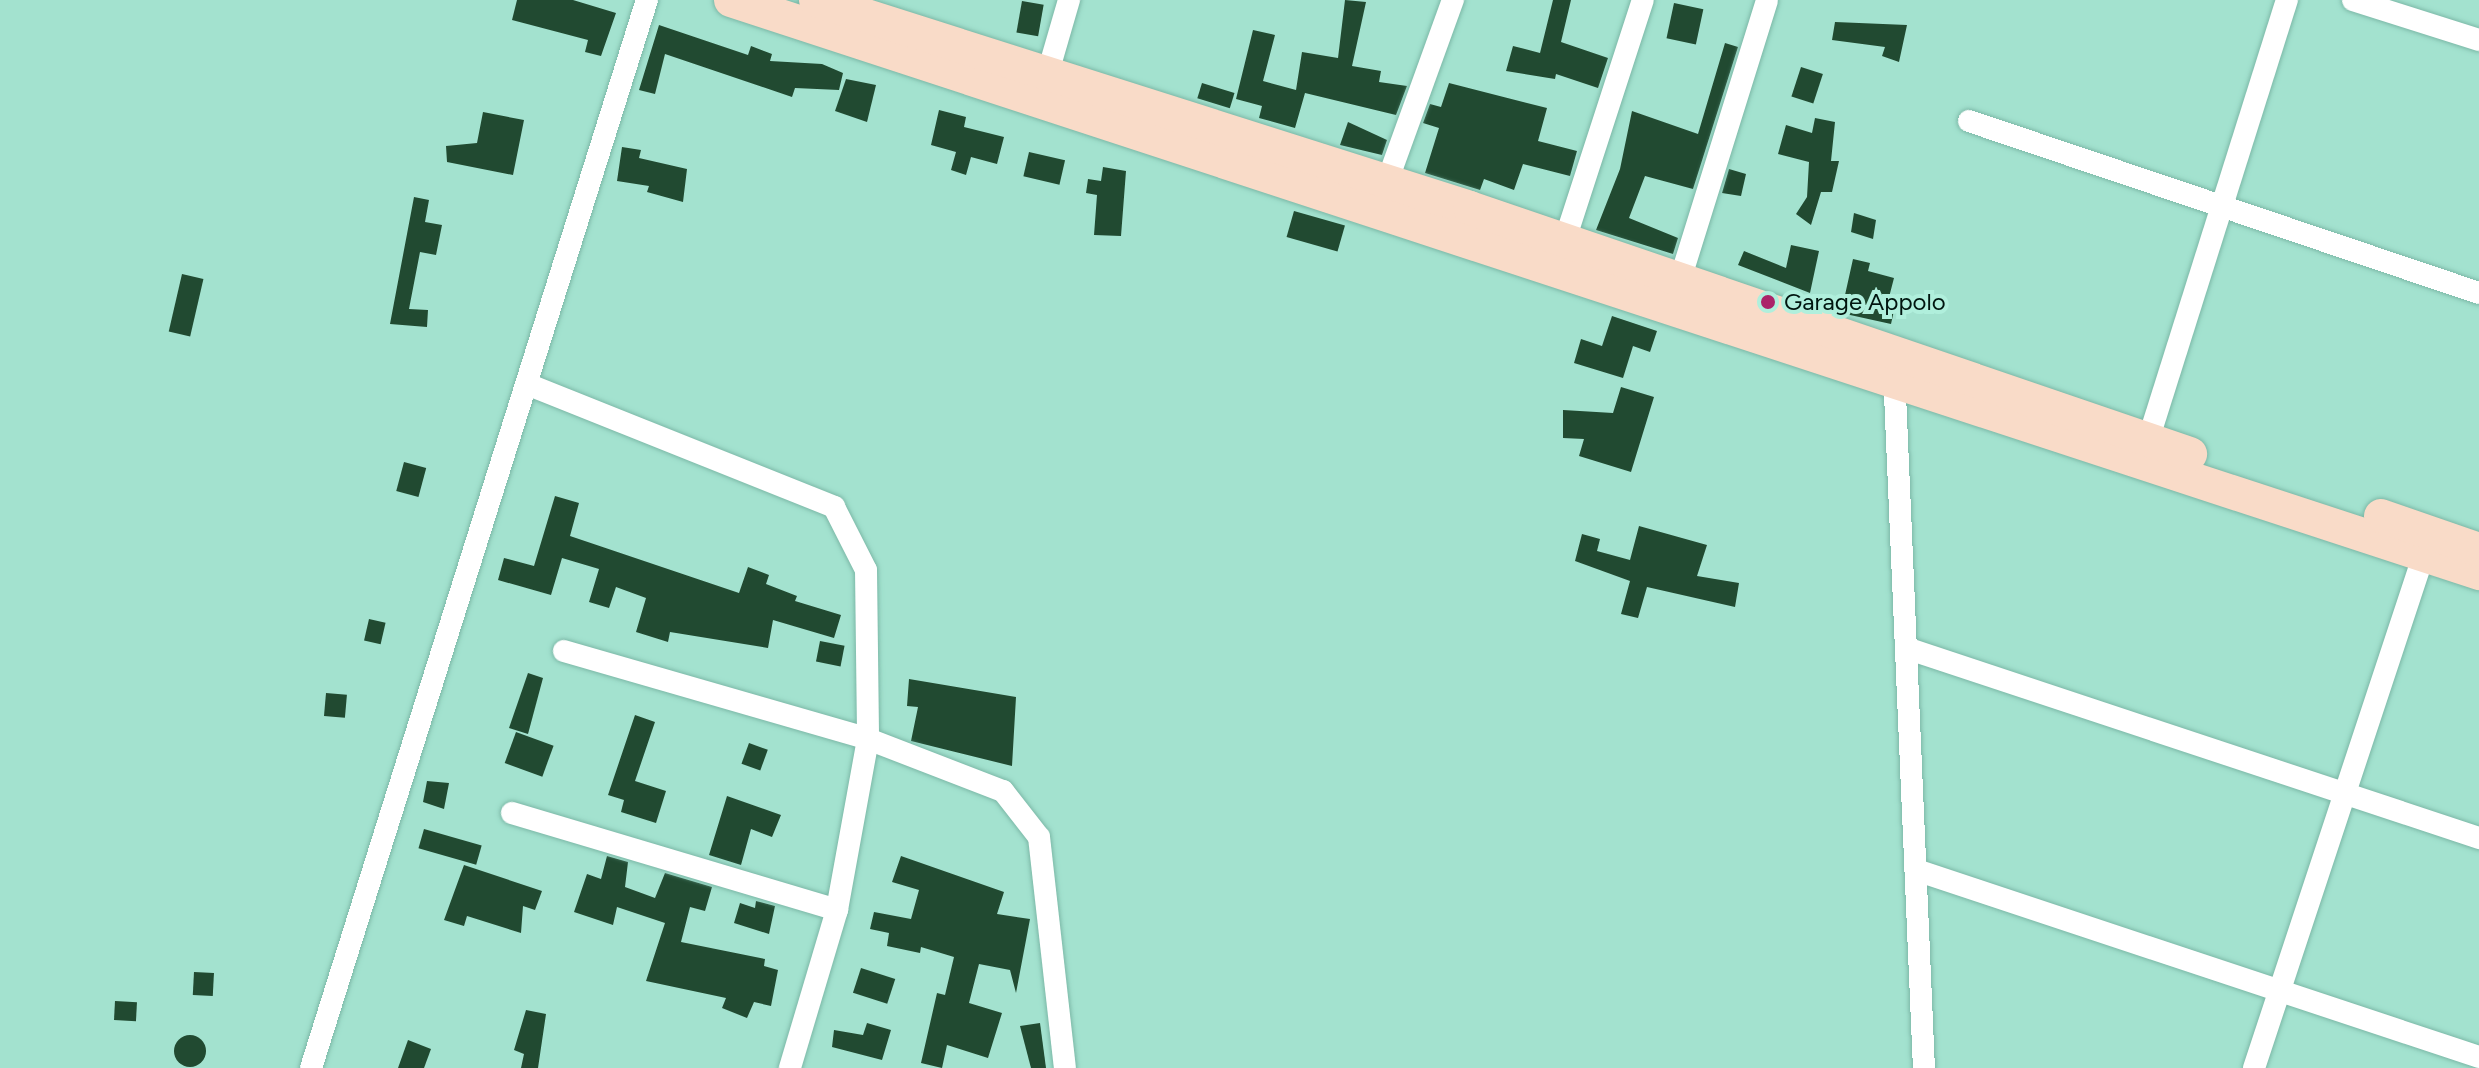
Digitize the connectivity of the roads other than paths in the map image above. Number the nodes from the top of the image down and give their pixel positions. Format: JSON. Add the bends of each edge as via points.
{"nodes":[{"id":1,"x":647,"y":0,"type":"edge"},
{"id":2,"x":731,"y":0,"type":"edge"},
{"id":3,"x":816,"y":0,"type":"edge"},
{"id":4,"x":1069,"y":0,"type":"edge"},
{"id":5,"x":1453,"y":0,"type":"edge"},
{"id":6,"x":1643,"y":0,"type":"edge"},
{"id":7,"x":1767,"y":0,"type":"edge"},
{"id":8,"x":2287,"y":0,"type":"edge"},
{"id":9,"x":2353,"y":0,"type":"edge"},
{"id":10,"x":2479,"y":40,"type":"edge"},
{"id":11,"x":1044,"y":85,"type":"junction"},
{"id":12,"x":1969,"y":121,"type":"dead end"},
{"id":13,"x":1387,"y":182,"type":"junction"},
{"id":14,"x":2222,"y":202,"type":"junction"},
{"id":15,"x":1559,"y":257,"type":"junction"},
{"id":16,"x":1679,"y":283,"type":"junction"},
{"id":17,"x":2479,"y":293,"type":"edge"},
{"id":18,"x":1896,"y":367,"type":"junction"},
{"id":19,"x":527,"y":384,"type":"junction"},
{"id":20,"x":2145,"y":451,"type":"junction"},
{"id":21,"x":2428,"y":544,"type":"junction"},
{"id":22,"x":2479,"y":550,"type":"edge"},
{"id":23,"x":2479,"y":573,"type":"edge"},
{"id":24,"x":1909,"y":649,"type":"junction"},
{"id":25,"x":564,"y":651,"type":"dead end"},
{"id":26,"x":868,"y":739,"type":"junction"},
{"id":27,"x":2344,"y":793,"type":"junction"},
{"id":28,"x":512,"y":813,"type":"dead end"},
{"id":29,"x":2479,"y":838,"type":"edge"},
{"id":30,"x":1916,"y":870,"type":"junction"},
{"id":31,"x":837,"y":910,"type":"junction"},
{"id":32,"x":2279,"y":990,"type":"junction"},
{"id":33,"x":2479,"y":1057,"type":"edge"},
{"id":34,"x":794,"y":1067,"type":"edge"},
{"id":35,"x":311,"y":1068,"type":"edge"},
{"id":36,"x":1065,"y":1068,"type":"edge"},
{"id":37,"x":1924,"y":1068,"type":"edge"},
{"id":38,"x":2254,"y":1068,"type":"edge"}],
"edges":[{"from":1,"to":19,"type":"street"},
{"from":2,"to":11,"type":"main road"},
{"from":3,"to":11,"type":"main road"},
{"from":4,"to":11,"type":"street"},
{"from":5,"to":13,"type":"street"},
{"from":6,"to":15,"type":"street"},
{"from":7,"to":16,"type":"street"},
{"from":8,"to":14,"type":"street"},
{"from":9,"to":10,"type":"street"},
{"from":11,"to":13,"type":"main road"},
{"from":11,"to":15,"type":"main road"},
{"from":12,"to":14,"type":"street"},
{"from":13,"to":15,"type":"main road"},
{"from":14,"to":17,"type":"street"},
{"from":14,"to":20,"type":"street"},
{"from":15,"to":16,"type":"main road"},
{"from":15,"to":18,"type":"main road"},
{"from":16,"to":18,"type":"main road"},
{"from":18,"to":20,"type":"main road"},
{"from":18,"to":24,"type":"street"},
{"from":19,"to":26,"type":"street","via":[[834,507],[866,570]]},
{"from":19,"to":35,"type":"street"},
{"from":20,"to":21,"type":"main road"},
{"from":21,"to":22,"type":"main road"},
{"from":21,"to":23,"type":"main road"},
{"from":21,"to":27,"type":"street"},
{"from":24,"to":27,"type":"street"},
{"from":24,"to":30,"type":"street"},
{"from":25,"to":26,"type":"street"},
{"from":26,"to":31,"type":"street"},
{"from":26,"to":36,"type":"street","via":[[1003,791],[1039,837]]},
{"from":27,"to":29,"type":"street"},
{"from":27,"to":32,"type":"street"},
{"from":28,"to":31,"type":"street"},
{"from":30,"to":32,"type":"street"},
{"from":30,"to":37,"type":"street"},
{"from":31,"to":34,"type":"street"},
{"from":32,"to":33,"type":"street"},
{"from":32,"to":38,"type":"street"}]}
